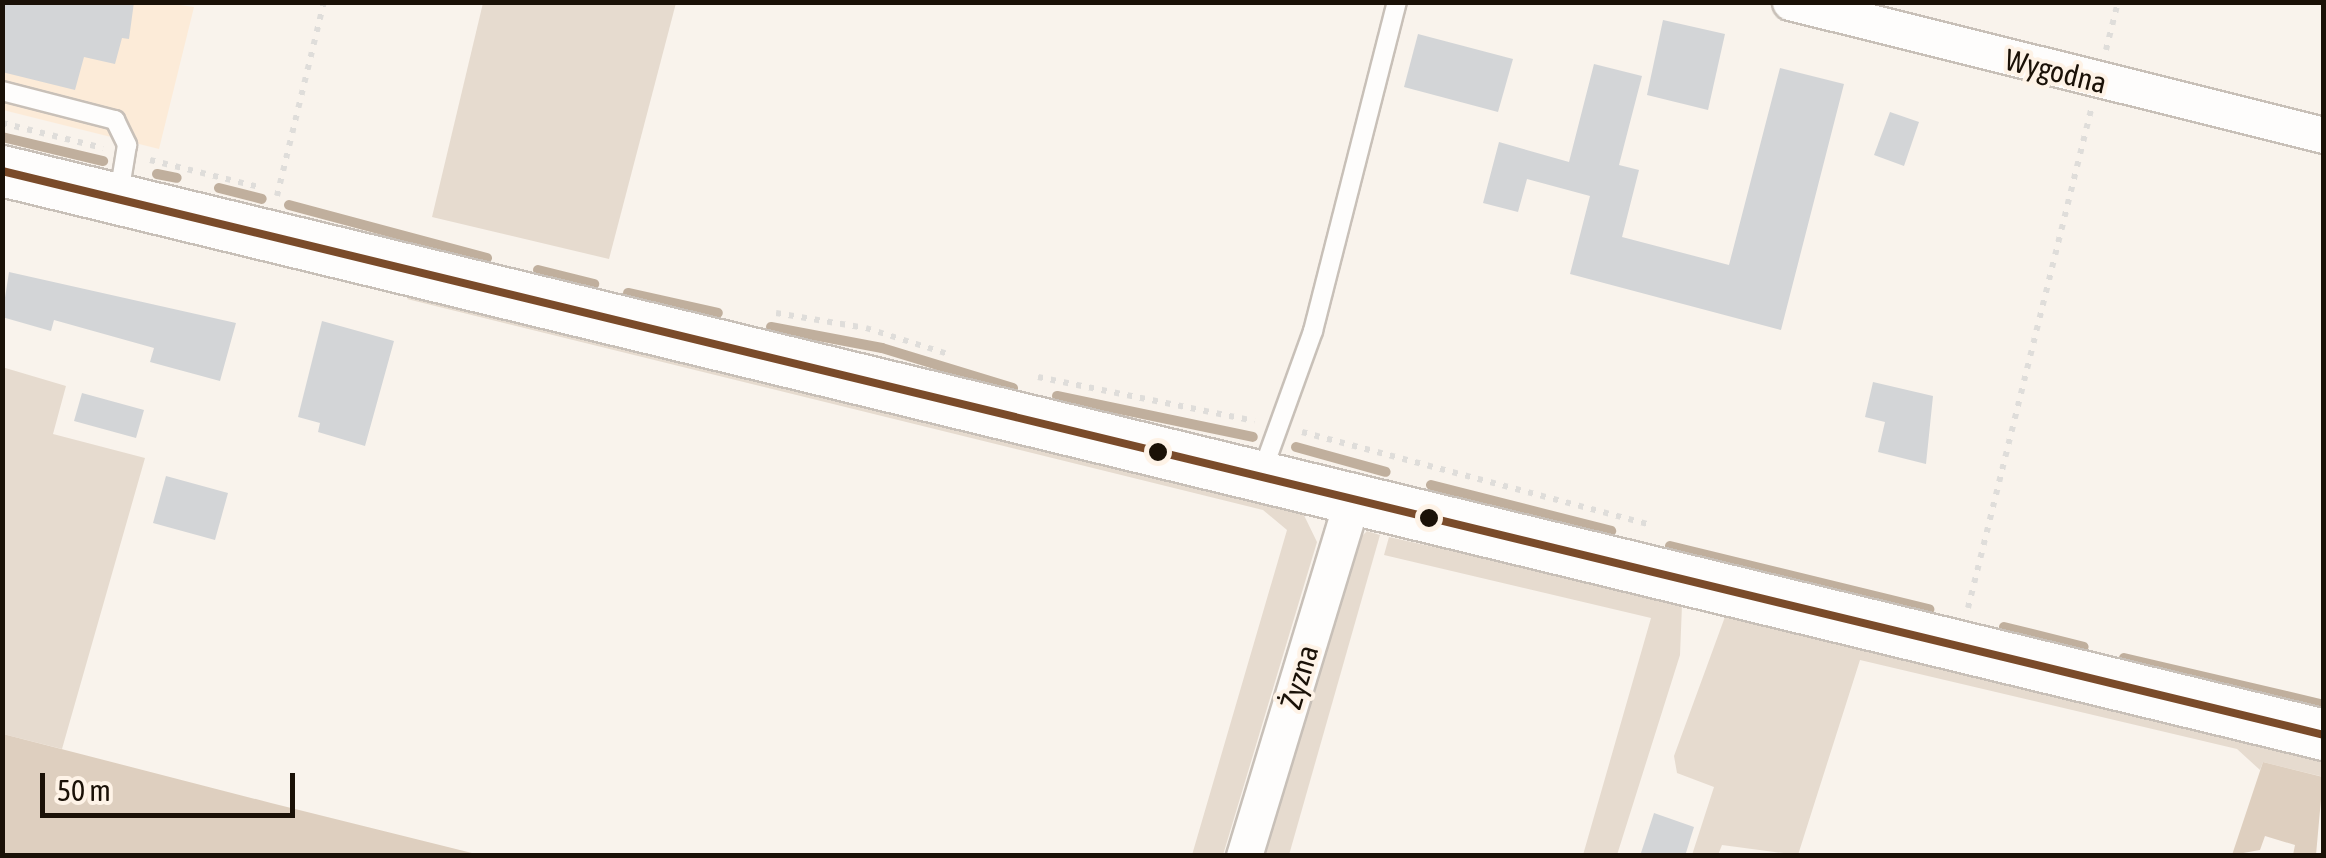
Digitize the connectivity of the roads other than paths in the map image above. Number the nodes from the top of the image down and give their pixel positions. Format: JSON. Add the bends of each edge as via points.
{"nodes":[{"id":1,"x":1397,"y":2,"type":"edge"},
{"id":2,"x":1790,"y":2,"type":"edge"},
{"id":3,"x":2,"y":91,"type":"edge"},
{"id":4,"x":2324,"y":136,"type":"edge"},
{"id":5,"x":2,"y":171,"type":"edge"},
{"id":6,"x":122,"y":176,"type":"junction"},
{"id":7,"x":1260,"y":477,"type":"junction"},
{"id":8,"x":1354,"y":498,"type":"junction"},
{"id":9,"x":2324,"y":735,"type":"edge"},
{"id":10,"x":1244,"y":856,"type":"edge"}],
"edges":[{"from":1,"to":7,"type":"lane","via":[[1313,331]]},
{"from":2,"to":4,"type":"street","name":"Wygodna"},
{"from":3,"to":6,"type":"lane","via":[[115,120]]},
{"from":5,"to":6,"type":"street"},
{"from":6,"to":7,"type":"street"},
{"from":7,"to":8,"type":"street"},
{"from":8,"to":9,"type":"street","via":[[1964,626]]},
{"from":8,"to":10,"type":"street","name":"Żyzna"}]}
